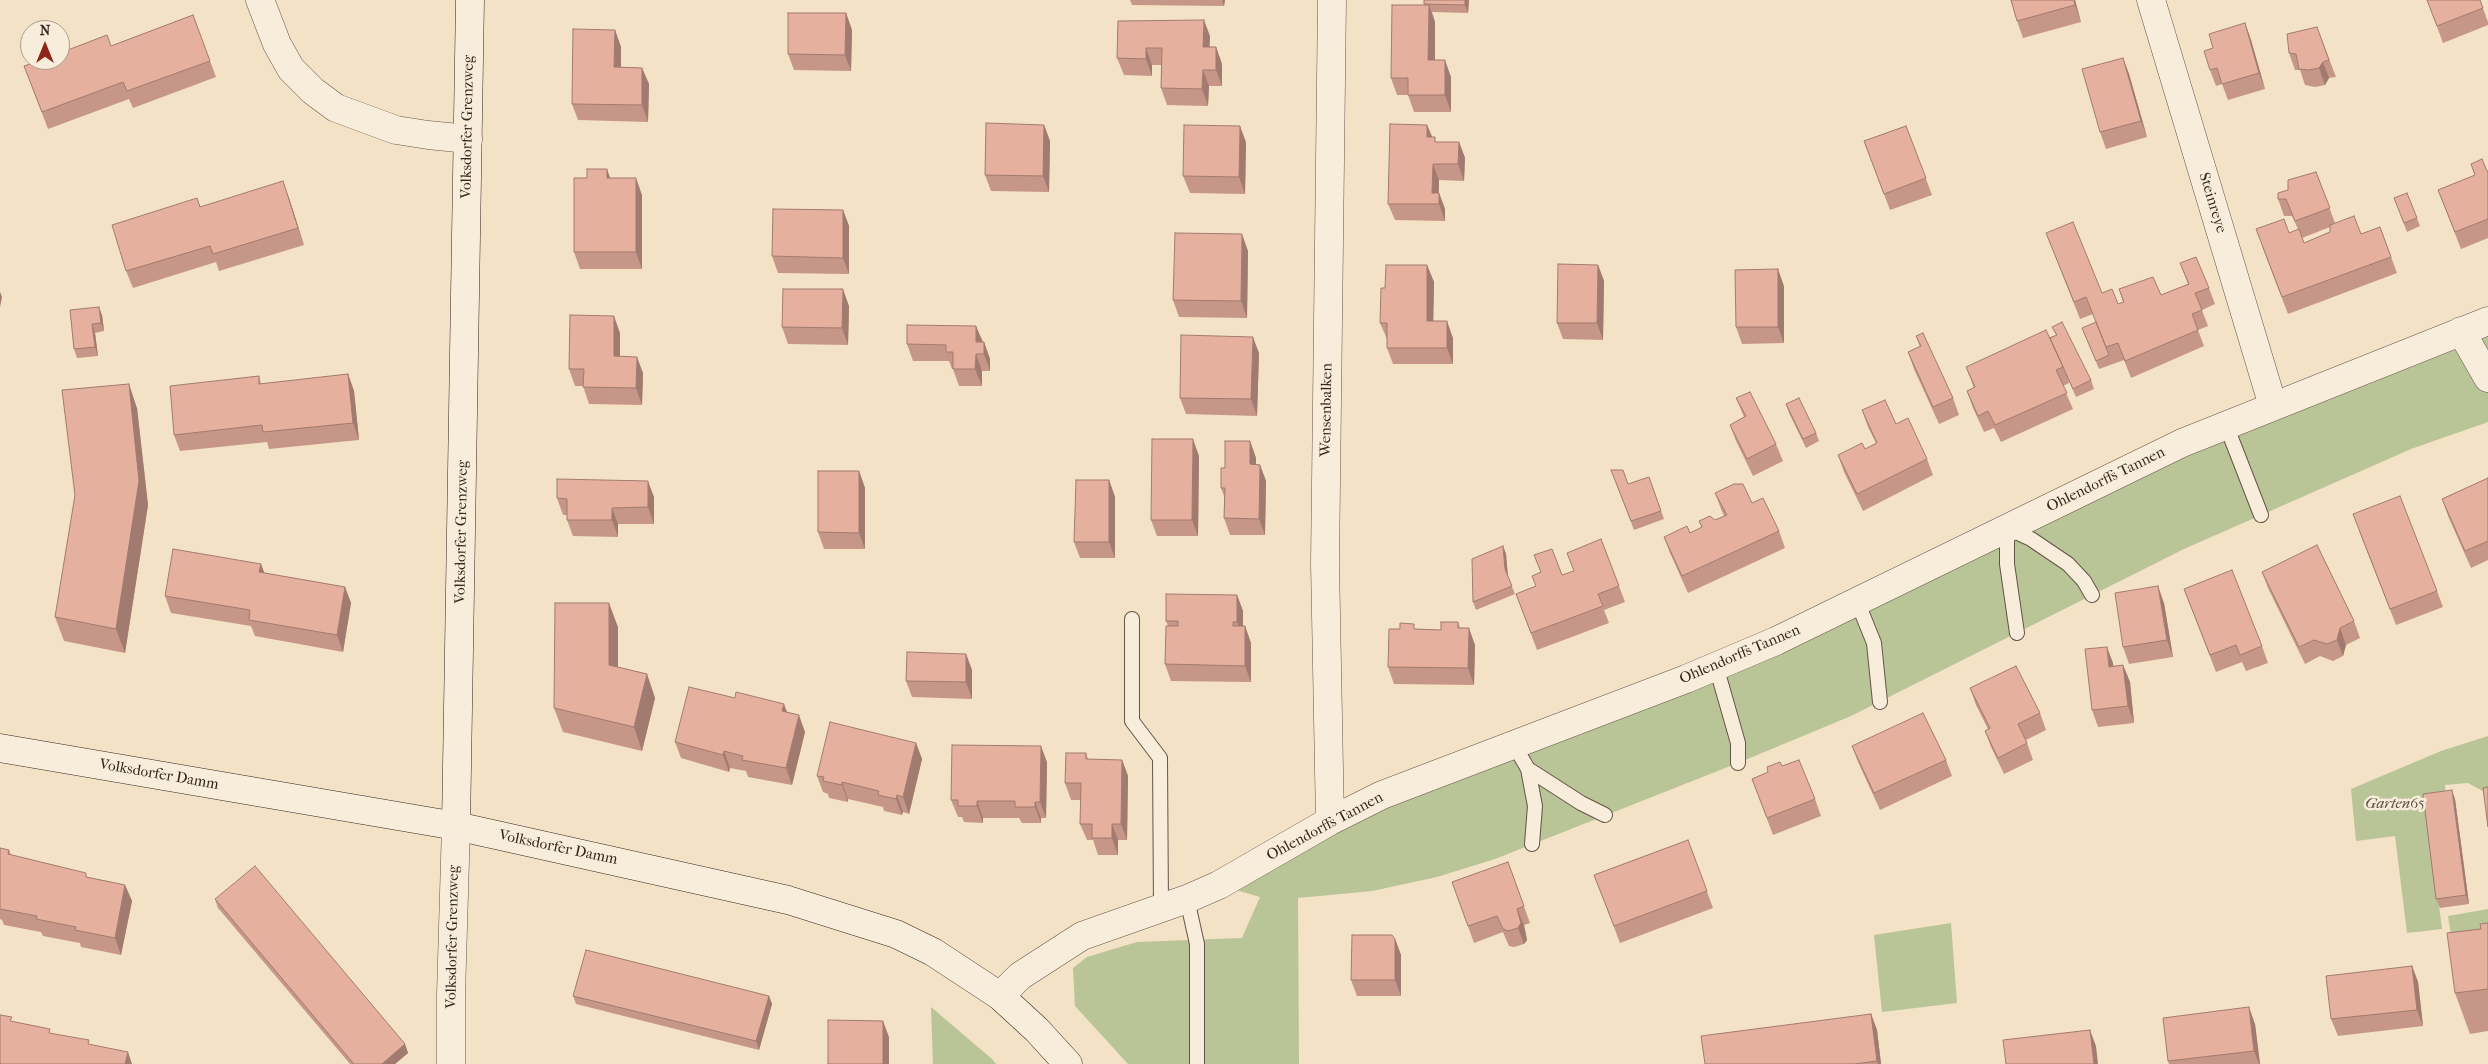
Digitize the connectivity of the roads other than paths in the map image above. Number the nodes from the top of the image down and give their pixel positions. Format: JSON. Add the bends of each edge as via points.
{"nodes":[{"id":1,"x":260,"y":0,"type":"edge"},
{"id":2,"x":470,"y":0,"type":"edge"},
{"id":3,"x":1332,"y":0,"type":"edge"},
{"id":4,"x":2151,"y":0,"type":"edge"},
{"id":5,"x":468,"y":139,"type":"junction"},
{"id":6,"x":2488,"y":321,"type":"edge"},
{"id":7,"x":2461,"y":331,"type":"junction"},
{"id":8,"x":2488,"y":378,"type":"edge"},
{"id":9,"x":2273,"y":406,"type":"junction"},
{"id":10,"x":2226,"y":425,"type":"junction"},
{"id":11,"x":2261,"y":515,"type":"dead end"},
{"id":12,"x":2007,"y":528,"type":"junction"},
{"id":13,"x":2092,"y":595,"type":"dead end"},
{"id":14,"x":1858,"y":601,"type":"junction"},
{"id":15,"x":1132,"y":619,"type":"dead end"},
{"id":16,"x":2017,"y":633,"type":"dead end"},
{"id":17,"x":1716,"y":666,"type":"junction"},
{"id":18,"x":1880,"y":702,"type":"dead end"},
{"id":19,"x":1514,"y":744,"type":"junction"},
{"id":20,"x":0,"y":748,"type":"edge"},
{"id":21,"x":1738,"y":763,"type":"dead end"},
{"id":22,"x":1528,"y":769,"type":"junction"},
{"id":23,"x":1605,"y":815,"type":"dead end"},
{"id":24,"x":1330,"y":820,"type":"junction"},
{"id":25,"x":456,"y":826,"type":"junction"},
{"id":26,"x":1532,"y":844,"type":"dead end"},
{"id":27,"x":1188,"y":899,"type":"junction"},
{"id":28,"x":1162,"y":908,"type":"junction"},
{"id":29,"x":1000,"y":996,"type":"junction"},
{"id":30,"x":451,"y":1064,"type":"edge"},
{"id":31,"x":1068,"y":1064,"type":"edge"},
{"id":32,"x":1197,"y":1064,"type":"edge"}],
"edges":[{"from":1,"to":5,"type":"street","via":[[277,44],[291,69],[336,108],[396,130]]},
{"from":2,"to":5,"type":"street","name":"Volksdorfer Grenzweg"},
{"from":3,"to":24,"type":"street","name":"Wensenbalken","via":[[1325,563]]},
{"from":4,"to":9,"type":"street","name":"Steinreye"},
{"from":5,"to":25,"type":"street","name":"Volksdorfer Grenzweg"},
{"from":6,"to":7,"type":"street","name":"Ohlendorffs Tannen"},
{"from":7,"to":8,"type":"street"},
{"from":7,"to":9,"type":"street","name":"Ohlendorffs Tannen"},
{"from":9,"to":10,"type":"street","name":"Ohlendorffs Tannen"},
{"from":10,"to":11,"type":"lane"},
{"from":10,"to":12,"type":"street","name":"Ohlendorffs Tannen"},
{"from":12,"to":13,"type":"lane","via":[[2031,539],[2068,564]]},
{"from":12,"to":14,"type":"street","name":"Ohlendorffs Tannen"},
{"from":12,"to":16,"type":"lane","via":[[2007,564]]},
{"from":14,"to":17,"type":"street","name":"Ohlendorffs Tannen"},
{"from":14,"to":18,"type":"lane","via":[[1874,643]]},
{"from":15,"to":28,"type":"lane","via":[[1132,721],[1160,758]]},
{"from":17,"to":19,"type":"street","name":"Ohlendorffs Tannen"},
{"from":17,"to":21,"type":"lane","via":[[1738,743]]},
{"from":19,"to":22,"type":"lane"},
{"from":19,"to":24,"type":"street","name":"Ohlendorffs Tannen","via":[[1382,795]]},
{"from":20,"to":25,"type":"street","name":"Volksdorfer Damm"},
{"from":22,"to":23,"type":"lane"},
{"from":22,"to":26,"type":"lane","via":[[1535,806]]},
{"from":24,"to":27,"type":"street","name":"Ohlendorffs Tannen","via":[[1219,885]]},
{"from":25,"to":29,"type":"street","name":"Volksdorfer Damm","via":[[730,886],[856,920],[933,952]]},
{"from":25,"to":30,"type":"street","name":"Volksdorfer Grenzweg"},
{"from":27,"to":28,"type":"street","name":"Ohlendorffs Tannen"},
{"from":27,"to":32,"type":"lane","via":[[1197,944]]},
{"from":28,"to":29,"type":"street","name":"Ohlendorffs Tannen","via":[[1082,936],[1020,976]]},
{"from":29,"to":31,"type":"street","name":"Volksdorfer Damm"}]}
